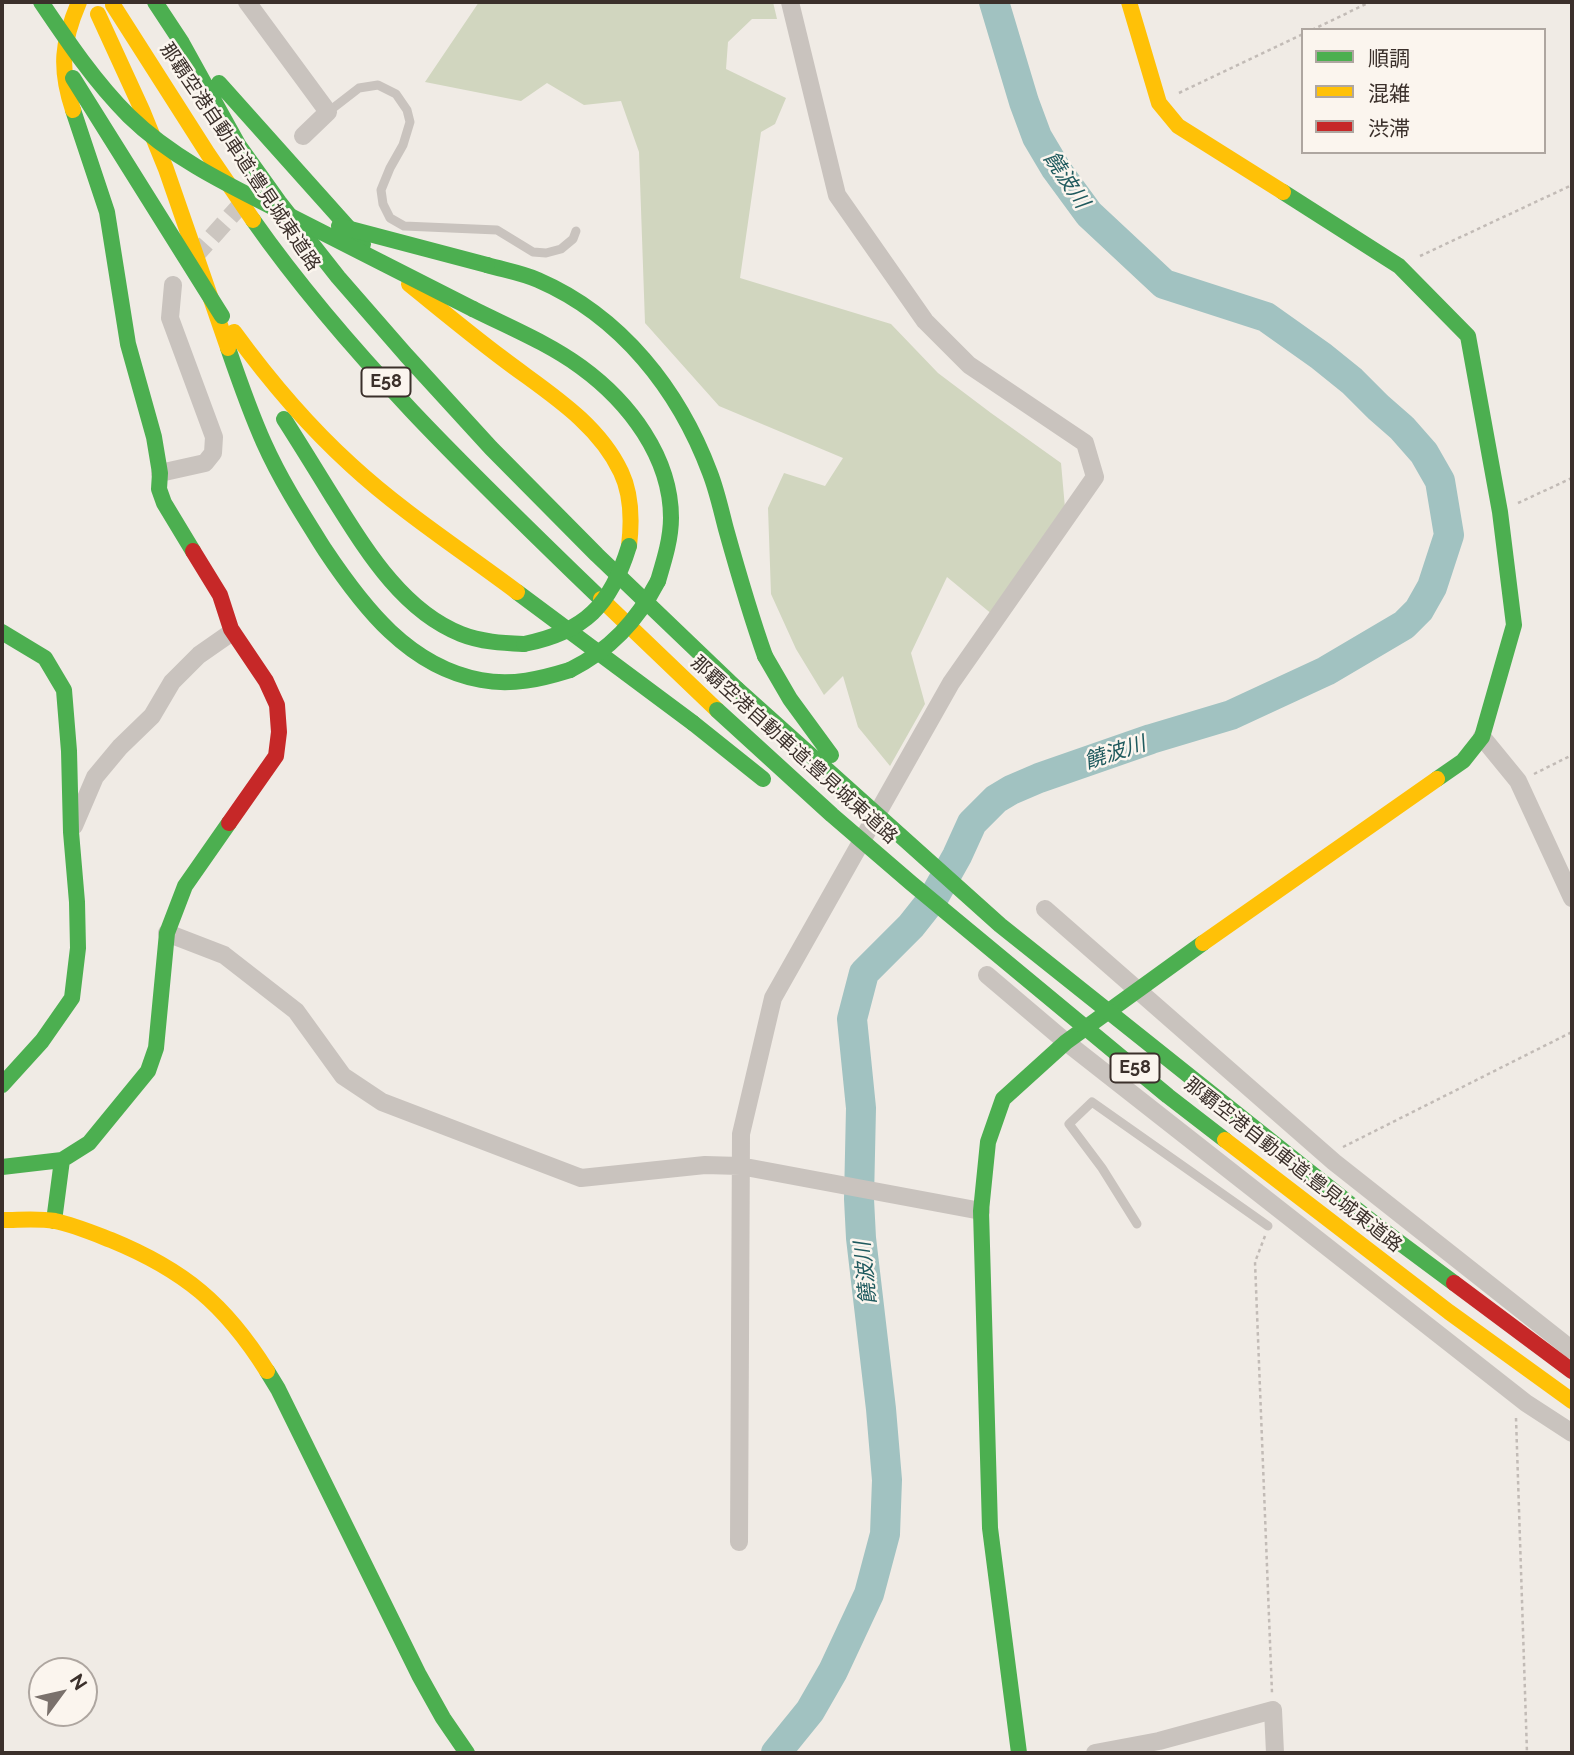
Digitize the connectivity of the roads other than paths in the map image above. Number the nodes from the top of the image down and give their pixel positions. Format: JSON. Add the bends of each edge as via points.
{"nodes":[{"id":1,"x":41,"y":2,"type":"edge"},
{"id":2,"x":79,"y":2,"type":"edge"},
{"id":3,"x":155,"y":2,"type":"edge"},
{"id":4,"x":247,"y":2,"type":"edge"},
{"id":5,"x":790,"y":2,"type":"edge"},
{"id":6,"x":1129,"y":2,"type":"edge"},
{"id":7,"x":113,"y":5,"type":"dead end"},
{"id":8,"x":98,"y":14,"type":"dead end"},
{"id":9,"x":182,"y":43,"type":"junction"},
{"id":10,"x":51,"y":47,"type":"dead end"},
{"id":11,"x":328,"y":113,"type":"junction"},
{"id":12,"x":303,"y":136,"type":"dead end"},
{"id":13,"x":267,"y":203,"type":"junction"},
{"id":14,"x":576,"y":231,"type":"dead end"},
{"id":15,"x":173,"y":285,"type":"dead end"},
{"id":16,"x":222,"y":316,"type":"junction"},
{"id":17,"x":160,"y":473,"type":"junction"},
{"id":18,"x":2,"y":632,"type":"edge"},
{"id":19,"x":232,"y":632,"type":"junction"},
{"id":20,"x":1482,"y":737,"type":"junction"},
{"id":21,"x":779,"y":792,"type":"dead end"},
{"id":22,"x":822,"y":827,"type":"dead end"},
{"id":23,"x":71,"y":832,"type":"junction"},
{"id":24,"x":1572,"y":898,"type":"edge"},
{"id":25,"x":1045,"y":909,"type":"dead end"},
{"id":26,"x":167,"y":933,"type":"junction"},
{"id":27,"x":987,"y":975,"type":"dead end"},
{"id":28,"x":1136,"y":990,"type":"junction"},
{"id":29,"x":1062,"y":1008,"type":"junction"},
{"id":30,"x":1066,"y":1042,"type":"junction"},
{"id":31,"x":1187,"y":1075,"type":"junction"},
{"id":32,"x":2,"y":1085,"type":"edge"},
{"id":33,"x":62,"y":1160,"type":"junction"},
{"id":34,"x":1334,"y":1162,"type":"junction"},
{"id":35,"x":740,"y":1166,"type":"junction"},
{"id":36,"x":2,"y":1167,"type":"edge"},
{"id":37,"x":981,"y":1211,"type":"junction"},
{"id":38,"x":1288,"y":1216,"type":"junction"},
{"id":39,"x":2,"y":1220,"type":"edge"},
{"id":40,"x":54,"y":1221,"type":"junction"},
{"id":41,"x":1137,"y":1224,"type":"dead end"},
{"id":42,"x":1268,"y":1226,"type":"road end"},
{"id":43,"x":1572,"y":1350,"type":"edge"},
{"id":44,"x":1572,"y":1364,"type":"edge"},
{"id":45,"x":1572,"y":1371,"type":"edge"},
{"id":46,"x":1521,"y":1398,"type":"junction"},
{"id":47,"x":1572,"y":1401,"type":"edge"},
{"id":48,"x":1572,"y":1433,"type":"edge"},
{"id":49,"x":739,"y":1542,"type":"dead end"},
{"id":50,"x":467,"y":1753,"type":"edge"},
{"id":51,"x":1019,"y":1753,"type":"edge"},
{"id":52,"x":1096,"y":1753,"type":"edge"},
{"id":53,"x":1275,"y":1753,"type":"edge"}],
"edges":[{"from":1,"to":13,"type":"main road","bridge":true,"via":[[70,46],[131,118],[181,157]]},
{"from":2,"to":17,"type":"main road","via":[[64,52],[65,87],[107,212],[128,344]]},
{"from":3,"to":9,"type":"main road","name":"那覇空港自動車道;豊見城東道路","number":"E58"},
{"from":4,"to":11,"type":"street"},
{"from":5,"to":35,"type":"street","via":[[838,195],[925,321],[970,365],[1085,443],[1095,477],[951,683],[773,999],[741,1134]]},
{"from":6,"to":20,"type":"main road","via":[[1159,103],[1178,126],[1399,265],[1468,336],[1500,512],[1514,625]]},
{"from":7,"to":29,"type":"main road","name":"那覇空港自動車道;豊見城東道路","number":"E58","bridge":true,"via":[[263,234],[312,297],[469,471],[842,824]]},
{"from":8,"to":13,"type":"main road","bridge":true,"via":[[166,170],[268,453],[361,601],[408,648],[455,674],[479,681],[544,680],[594,658],[642,611],[658,581],[668,546],[671,517],[663,472],[638,424],[618,400],[560,353]]},
{"from":9,"to":16,"type":"main road","bridge":true,"via":[[363,245],[592,430],[622,473],[630,502],[629,546],[616,585],[588,617],[540,642],[488,643],[447,628],[422,611],[365,548]]},
{"from":9,"to":31,"type":"main road","name":"那覇空港自動車道;豊見城東道路","number":"E58","bridge":true,"via":[[239,146],[279,202],[406,355],[491,448],[737,689],[1000,925]]},
{"from":10,"to":16,"type":"main road","bridge":true},
{"from":11,"to":12,"type":"street"},
{"from":11,"to":14,"type":"lane","via":[[359,88],[378,85],[396,94],[407,110],[410,122],[403,145],[381,190],[390,218],[404,226],[497,230],[533,252],[546,253],[561,249]]},
{"from":13,"to":31,"type":"main road","bridge":true,"via":[[538,281],[592,311],[617,331],[659,376],[695,436],[765,656],[829,752],[869,793],[1102,993]]},
{"from":15,"to":17,"type":"street","via":[[170,318],[214,437],[214,453],[205,463]]},
{"from":16,"to":21,"type":"main road","bridge":true,"via":[[303,419],[373,484]]},
{"from":17,"to":19,"type":"main road","via":[[164,503],[220,595]]},
{"from":18,"to":23,"type":"main road","via":[[45,658],[64,690]]},
{"from":19,"to":23,"type":"street","via":[[172,682],[152,716],[95,777]]},
{"from":19,"to":26,"type":"main road","via":[[266,681],[276,705],[279,732],[275,756],[184,886]]},
{"from":20,"to":24,"type":"street","via":[[1518,781]]},
{"from":20,"to":28,"type":"main road","via":[[1462,761]]},
{"from":22,"to":29,"type":"main road","bridge":true},
{"from":23,"to":32,"type":"main road","via":[[78,948],[72,998],[43,1041]]},
{"from":25,"to":28,"type":"street"},
{"from":26,"to":33,"type":"main road","via":[[156,1048],[148,1071],[89,1143]]},
{"from":26,"to":35,"type":"street","via":[[224,955],[296,1011],[343,1076],[382,1102],[581,1178],[705,1165]]},
{"from":27,"to":30,"type":"street"},
{"from":28,"to":30,"type":"main road"},
{"from":28,"to":34,"type":"street"},
{"from":29,"to":47,"type":"main road","name":"那覇空港自動車道;豊見城東道路","number":"E58","bridge":true,"via":[[1427,1296]]},
{"from":30,"to":37,"type":"main road","via":[[1003,1099],[988,1142]]},
{"from":30,"to":38,"type":"street"},
{"from":31,"to":45,"type":"main road","name":"那覇空港自動車道;豊見城東道路","number":"E58","bridge":true},
{"from":33,"to":36,"type":"main road"},
{"from":33,"to":40,"type":"main road"},
{"from":34,"to":38,"type":"street"},
{"from":34,"to":43,"type":"street"},
{"from":35,"to":37,"type":"street"},
{"from":35,"to":49,"type":"street"},
{"from":37,"to":51,"type":"main road","via":[[990,1528]]},
{"from":38,"to":46,"type":"street"},
{"from":39,"to":40,"type":"main road"},
{"from":40,"to":50,"type":"main road","via":[[129,1246],[160,1262],[187,1279],[237,1327],[278,1389],[419,1675]]},
{"from":41,"to":42,"type":"lane","via":[[1069,1124],[1092,1102]]},
{"from":44,"to":46,"type":"street"},
{"from":46,"to":48,"type":"street"},
{"from":52,"to":53,"type":"street","via":[[1273,1710]]}]}
